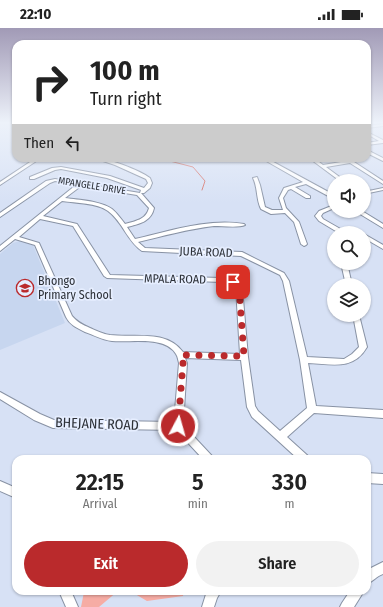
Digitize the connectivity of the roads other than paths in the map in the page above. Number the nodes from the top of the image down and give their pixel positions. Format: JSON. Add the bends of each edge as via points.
{"nodes":[{"id":1,"x":371,"y":152,"type":"edge"},
{"id":2,"x":383,"y":155,"type":"edge"},
{"id":3,"x":377,"y":156,"type":"junction"},
{"id":4,"x":383,"y":160,"type":"edge"},
{"id":5,"x":32,"y":162,"type":"edge"},
{"id":6,"x":109,"y":162,"type":"edge"},
{"id":7,"x":270,"y":162,"type":"edge"},
{"id":8,"x":316,"y":162,"type":"edge"},
{"id":9,"x":352,"y":162,"type":"joint"},
{"id":10,"x":322,"y":166,"type":"junction"},
{"id":11,"x":333,"y":174,"type":"edge"},
{"id":12,"x":32,"y":178,"type":"dead end"},
{"id":13,"x":255,"y":178,"type":"dead end"},
{"id":14,"x":307,"y":182,"type":"junction"},
{"id":15,"x":383,"y":183,"type":"edge"},
{"id":16,"x":0,"y":184,"type":"edge"},
{"id":17,"x":80,"y":184,"type":"junction"},
{"id":18,"x":291,"y":187,"type":"junction"},
{"id":19,"x":383,"y":189,"type":"edge"},
{"id":20,"x":144,"y":190,"type":"junction"},
{"id":21,"x":371,"y":192,"type":"edge"},
{"id":22,"x":140,"y":194,"type":"junction"},
{"id":23,"x":327,"y":194,"type":"edge"},
{"id":24,"x":308,"y":197,"type":"dead end"},
{"id":25,"x":61,"y":200,"type":"junction"},
{"id":26,"x":327,"y":209,"type":"edge"},
{"id":27,"x":287,"y":211,"type":"junction"},
{"id":28,"x":0,"y":215,"type":"edge"},
{"id":29,"x":39,"y":217,"type":"junction"},
{"id":30,"x":370,"y":218,"type":"edge"},
{"id":31,"x":122,"y":226,"type":"junction"},
{"id":32,"x":242,"y":226,"type":"dead end"},
{"id":33,"x":331,"y":226,"type":"edge"},
{"id":34,"x":383,"y":226,"type":"edge"},
{"id":35,"x":14,"y":237,"type":"junction"},
{"id":36,"x":371,"y":240,"type":"edge"},
{"id":37,"x":135,"y":241,"type":"junction"},
{"id":38,"x":304,"y":244,"type":"dead end"},
{"id":39,"x":383,"y":247,"type":"edge"},
{"id":40,"x":0,"y":249,"type":"edge"},
{"id":41,"x":358,"y":322,"type":"edge"},
{"id":42,"x":182,"y":355,"type":"junction"},
{"id":43,"x":244,"y":356,"type":"junction"},
{"id":44,"x":304,"y":360,"type":"junction"},
{"id":45,"x":0,"y":395,"type":"edge"},
{"id":46,"x":312,"y":409,"type":"junction"},
{"id":47,"x":383,"y":414,"type":"edge"},
{"id":48,"x":178,"y":426,"type":"junction"},
{"id":49,"x":280,"y":437,"type":"junction"},
{"id":50,"x":205,"y":455,"type":"edge"},
{"id":51,"x":300,"y":455,"type":"edge"},
{"id":52,"x":371,"y":478,"type":"edge"},
{"id":53,"x":383,"y":479,"type":"edge"},
{"id":54,"x":0,"y":486,"type":"edge"},
{"id":55,"x":12,"y":491,"type":"edge"},
{"id":56,"x":383,"y":568,"type":"edge"},
{"id":57,"x":371,"y":574,"type":"edge"},
{"id":58,"x":67,"y":595,"type":"edge"},
{"id":59,"x":211,"y":595,"type":"edge"},
{"id":60,"x":355,"y":595,"type":"edge"},
{"id":61,"x":72,"y":607,"type":"edge"},
{"id":62,"x":208,"y":607,"type":"edge"},
{"id":63,"x":346,"y":607,"type":"edge"}],
"edges":[{"from":1,"to":3,"type":"street"},
{"from":2,"to":3,"type":"street"},
{"from":3,"to":4,"type":"street"},
{"from":5,"to":16,"type":"street"},
{"from":6,"to":20,"type":"street","via":[[148,178],[150,183]]},
{"from":7,"to":14,"type":"street"},
{"from":8,"to":10,"type":"street"},
{"from":9,"to":10,"type":"street"},
{"from":9,"to":15,"type":"street"},
{"from":10,"to":11,"type":"street"},
{"from":12,"to":20,"type":"street","via":[[61,168],[108,177]]},
{"from":13,"to":27,"type":"street","via":[[263,208],[270,212]]},
{"from":14,"to":18,"type":"street"},
{"from":14,"to":23,"type":"street"},
{"from":17,"to":22,"type":"street","name":"MPANGELE DRIVE"},
{"from":17,"to":25,"type":"street"},
{"from":17,"to":28,"type":"street","name":"MPANGELE DRIVE","via":[[50,181]]},
{"from":18,"to":24,"type":"street"},
{"from":18,"to":27,"type":"street","via":[[284,191],[281,198],[282,206]]},
{"from":19,"to":21,"type":"street"},
{"from":20,"to":22,"type":"street"},
{"from":22,"to":31,"type":"street","name":"MPANGELE DRIVE","via":[[152,208],[150,214],[141,221]]},
{"from":25,"to":29,"type":"street"},
{"from":25,"to":31,"type":"street","name":"JUBA ROAD","via":[[107,208]]},
{"from":26,"to":33,"type":"street","via":[[318,216]]},
{"from":27,"to":38,"type":"street","via":[[296,222]]},
{"from":29,"to":35,"type":"street"},
{"from":29,"to":43,"type":"street","name":"MPALA ROAD","via":[[75,225],[109,277],[227,280],[236,284],[239,287]]},
{"from":30,"to":34,"type":"street"},
{"from":31,"to":37,"type":"street","name":"JUBA ROAD"},
{"from":32,"to":37,"type":"street","via":[[212,225]]},
{"from":35,"to":40,"type":"street"},
{"from":35,"to":42,"type":"street","via":[[37,244],[74,323],[106,337],[159,339],[168,342]]},
{"from":36,"to":39,"type":"street"},
{"from":37,"to":44,"type":"street","name":"JUBA ROAD","via":[[141,249],[149,251],[242,254],[282,274],[286,281]]},
{"from":41,"to":44,"type":"street","via":[[364,347],[348,361]]},
{"from":42,"to":43,"type":"street"},
{"from":42,"to":48,"type":"street"},
{"from":43,"to":49,"type":"street","name":"MPALA ROAD","via":[[251,407]]},
{"from":44,"to":46,"type":"street","name":"JUBA ROAD"},
{"from":45,"to":48,"type":"street","name":"BHEJANE ROAD","via":[[53,424]]},
{"from":46,"to":47,"type":"street"},
{"from":46,"to":49,"type":"street"},
{"from":48,"to":50,"type":"street"},
{"from":49,"to":51,"type":"street","name":"MPALA ROAD"},
{"from":52,"to":53,"type":"street"},
{"from":54,"to":55,"type":"street"},
{"from":56,"to":57,"type":"street"},
{"from":58,"to":61,"type":"street"},
{"from":59,"to":62,"type":"street"},
{"from":60,"to":63,"type":"street"}]}
